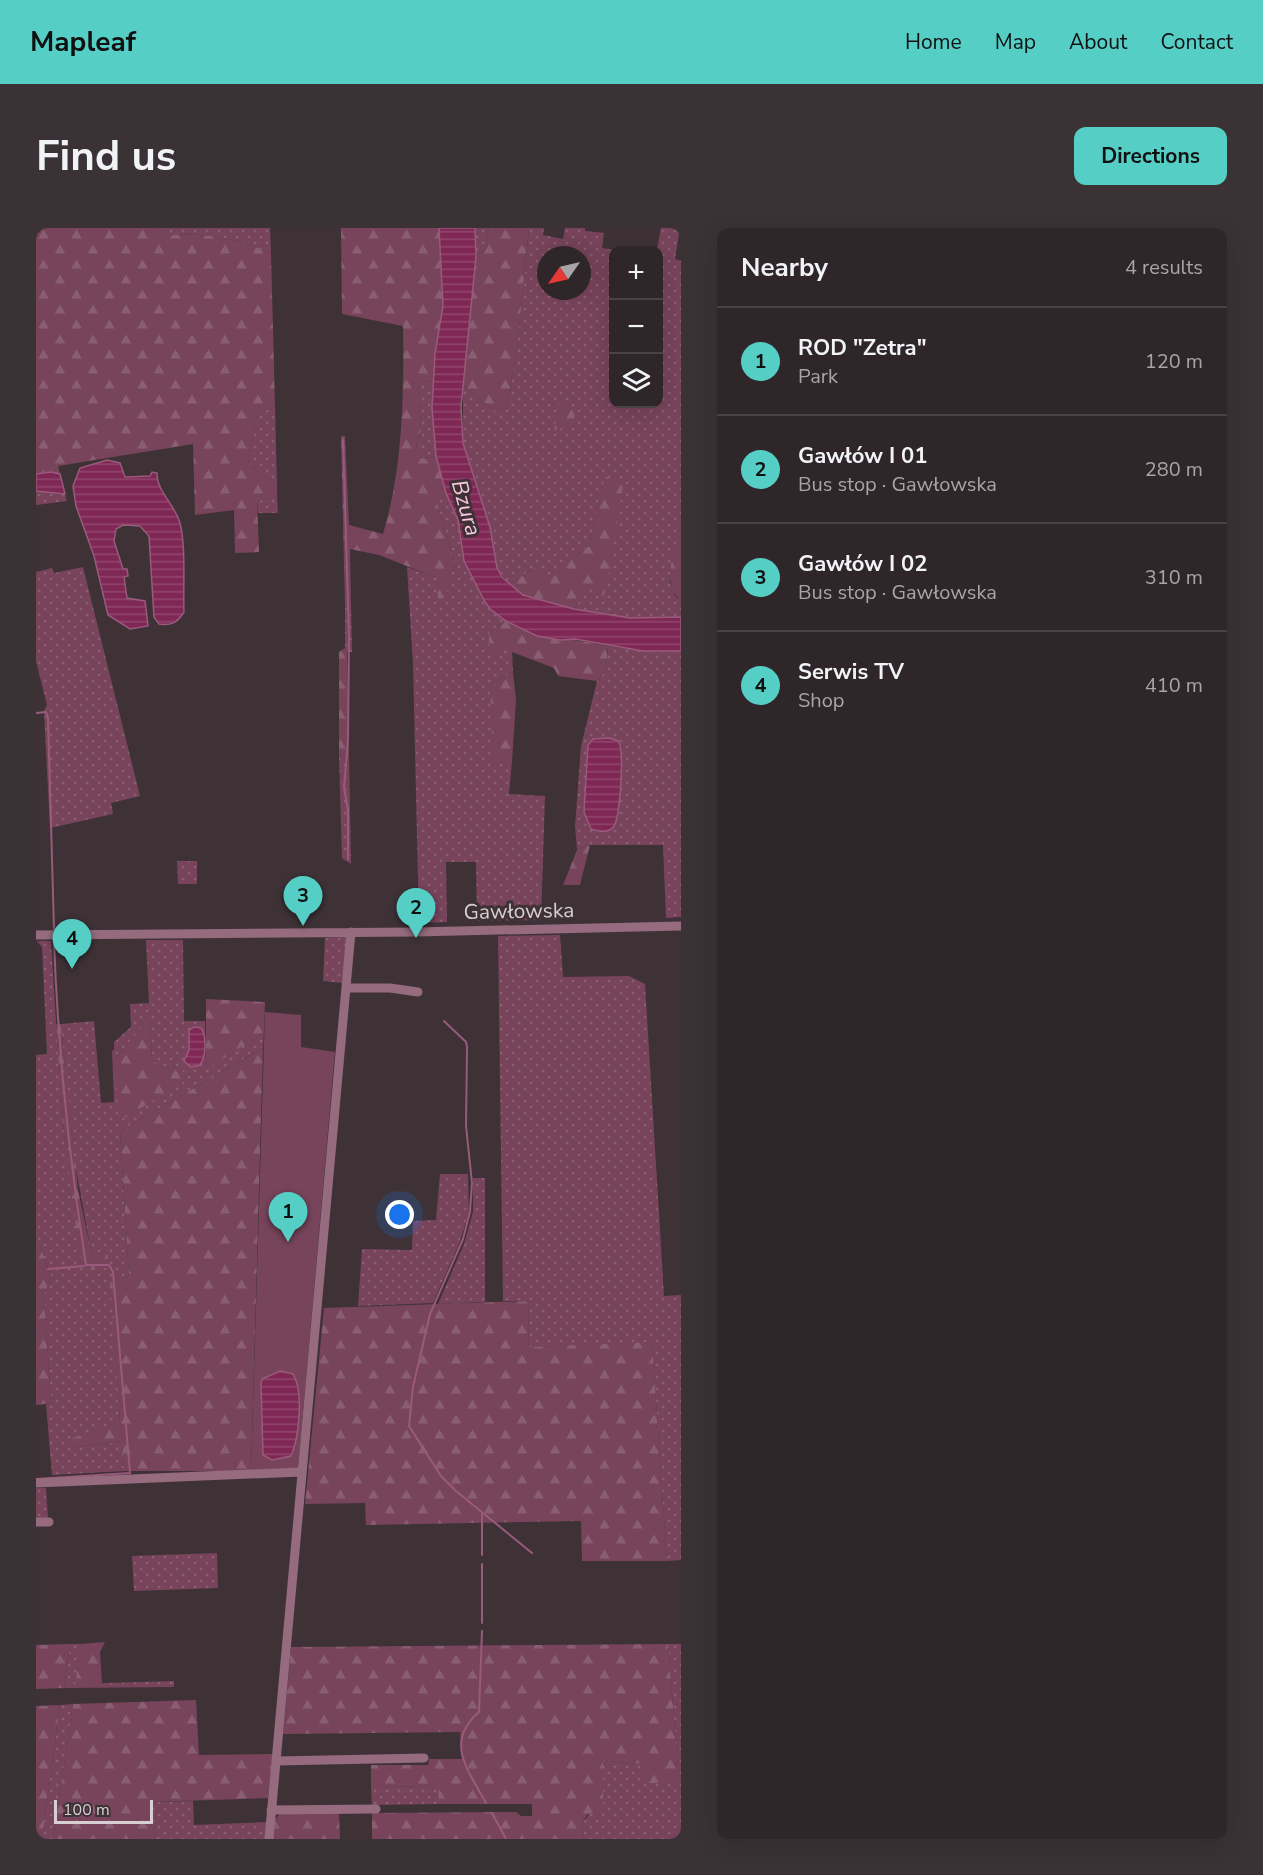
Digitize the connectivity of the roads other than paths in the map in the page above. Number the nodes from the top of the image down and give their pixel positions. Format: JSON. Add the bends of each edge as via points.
{"nodes":[{"id":1,"x":681,"y":926,"type":"edge"},
{"id":2,"x":351,"y":932,"type":"junction"},
{"id":3,"x":36,"y":935,"type":"edge"},
{"id":4,"x":346,"y":988,"type":"junction"},
{"id":5,"x":418,"y":992,"type":"dead end"},
{"id":6,"x":301,"y":1472,"type":"junction"},
{"id":7,"x":36,"y":1483,"type":"edge"},
{"id":8,"x":36,"y":1522,"type":"edge"},
{"id":9,"x":49,"y":1522,"type":"dead end"},
{"id":10,"x":424,"y":1758,"type":"dead end"},
{"id":11,"x":276,"y":1761,"type":"junction"},
{"id":12,"x":376,"y":1809,"type":"dead end"},
{"id":13,"x":271,"y":1810,"type":"junction"},
{"id":14,"x":269,"y":1839,"type":"edge"}],
"edges":[{"from":1,"to":2,"type":"street","name":"Gawłowska"},
{"from":2,"to":3,"type":"street","name":"Gawłowska"},
{"from":2,"to":4,"type":"street"},
{"from":4,"to":5,"type":"street"},
{"from":4,"to":6,"type":"street"},
{"from":6,"to":7,"type":"street"},
{"from":6,"to":11,"type":"street"},
{"from":8,"to":9,"type":"street"},
{"from":10,"to":11,"type":"street"},
{"from":11,"to":13,"type":"street"},
{"from":12,"to":13,"type":"street"},
{"from":13,"to":14,"type":"street"}]}
